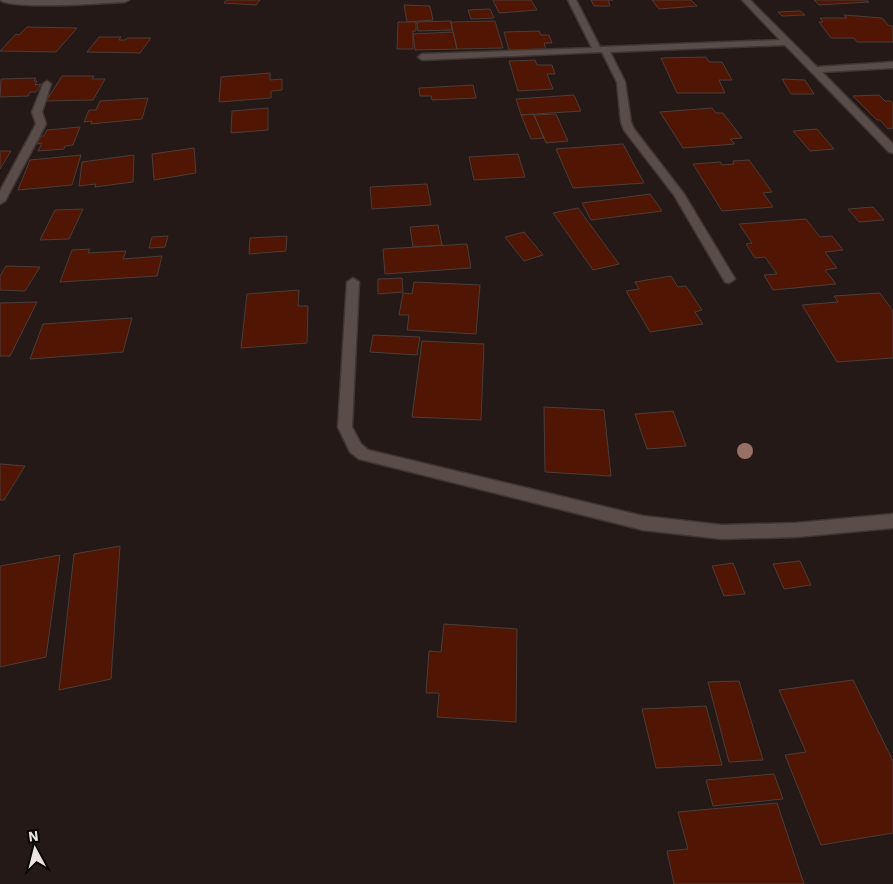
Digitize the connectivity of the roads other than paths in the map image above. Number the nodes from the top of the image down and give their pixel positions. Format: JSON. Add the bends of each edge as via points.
{"nodes":[{"id":1,"x":3,"y":0,"type":"edge"},
{"id":2,"x":125,"y":0,"type":"edge"},
{"id":3,"x":572,"y":0,"type":"edge"},
{"id":4,"x":746,"y":0,"type":"edge"},
{"id":5,"x":788,"y":42,"type":"junction"},
{"id":6,"x":601,"y":50,"type":"junction"},
{"id":7,"x":422,"y":57,"type":"dead end"},
{"id":8,"x":893,"y":65,"type":"edge"},
{"id":9,"x":816,"y":70,"type":"junction"},
{"id":10,"x":47,"y":84,"type":"dead end"},
{"id":11,"x":888,"y":139,"type":"edge"},
{"id":12,"x":893,"y":150,"type":"edge"},
{"id":13,"x":0,"y":201,"type":"edge"},
{"id":14,"x":729,"y":279,"type":"dead end"},
{"id":15,"x":353,"y":282,"type":"dead end"},
{"id":16,"x":893,"y":521,"type":"edge"}],
"edges":[{"from":1,"to":2,"type":"street","via":[[24,3]]},
{"from":3,"to":6,"type":"street"},
{"from":4,"to":5,"type":"street"},
{"from":5,"to":6,"type":"street"},
{"from":5,"to":9,"type":"street"},
{"from":6,"to":7,"type":"street"},
{"from":6,"to":14,"type":"street","via":[[621,82],[629,130],[678,194]]},
{"from":8,"to":9,"type":"street"},
{"from":9,"to":11,"type":"street"},
{"from":10,"to":13,"type":"street","via":[[37,112],[41,124]]},
{"from":11,"to":12,"type":"street"},
{"from":15,"to":16,"type":"street","via":[[345,427],[355,448],[364,455],[643,524],[722,532],[796,530]]}]}
